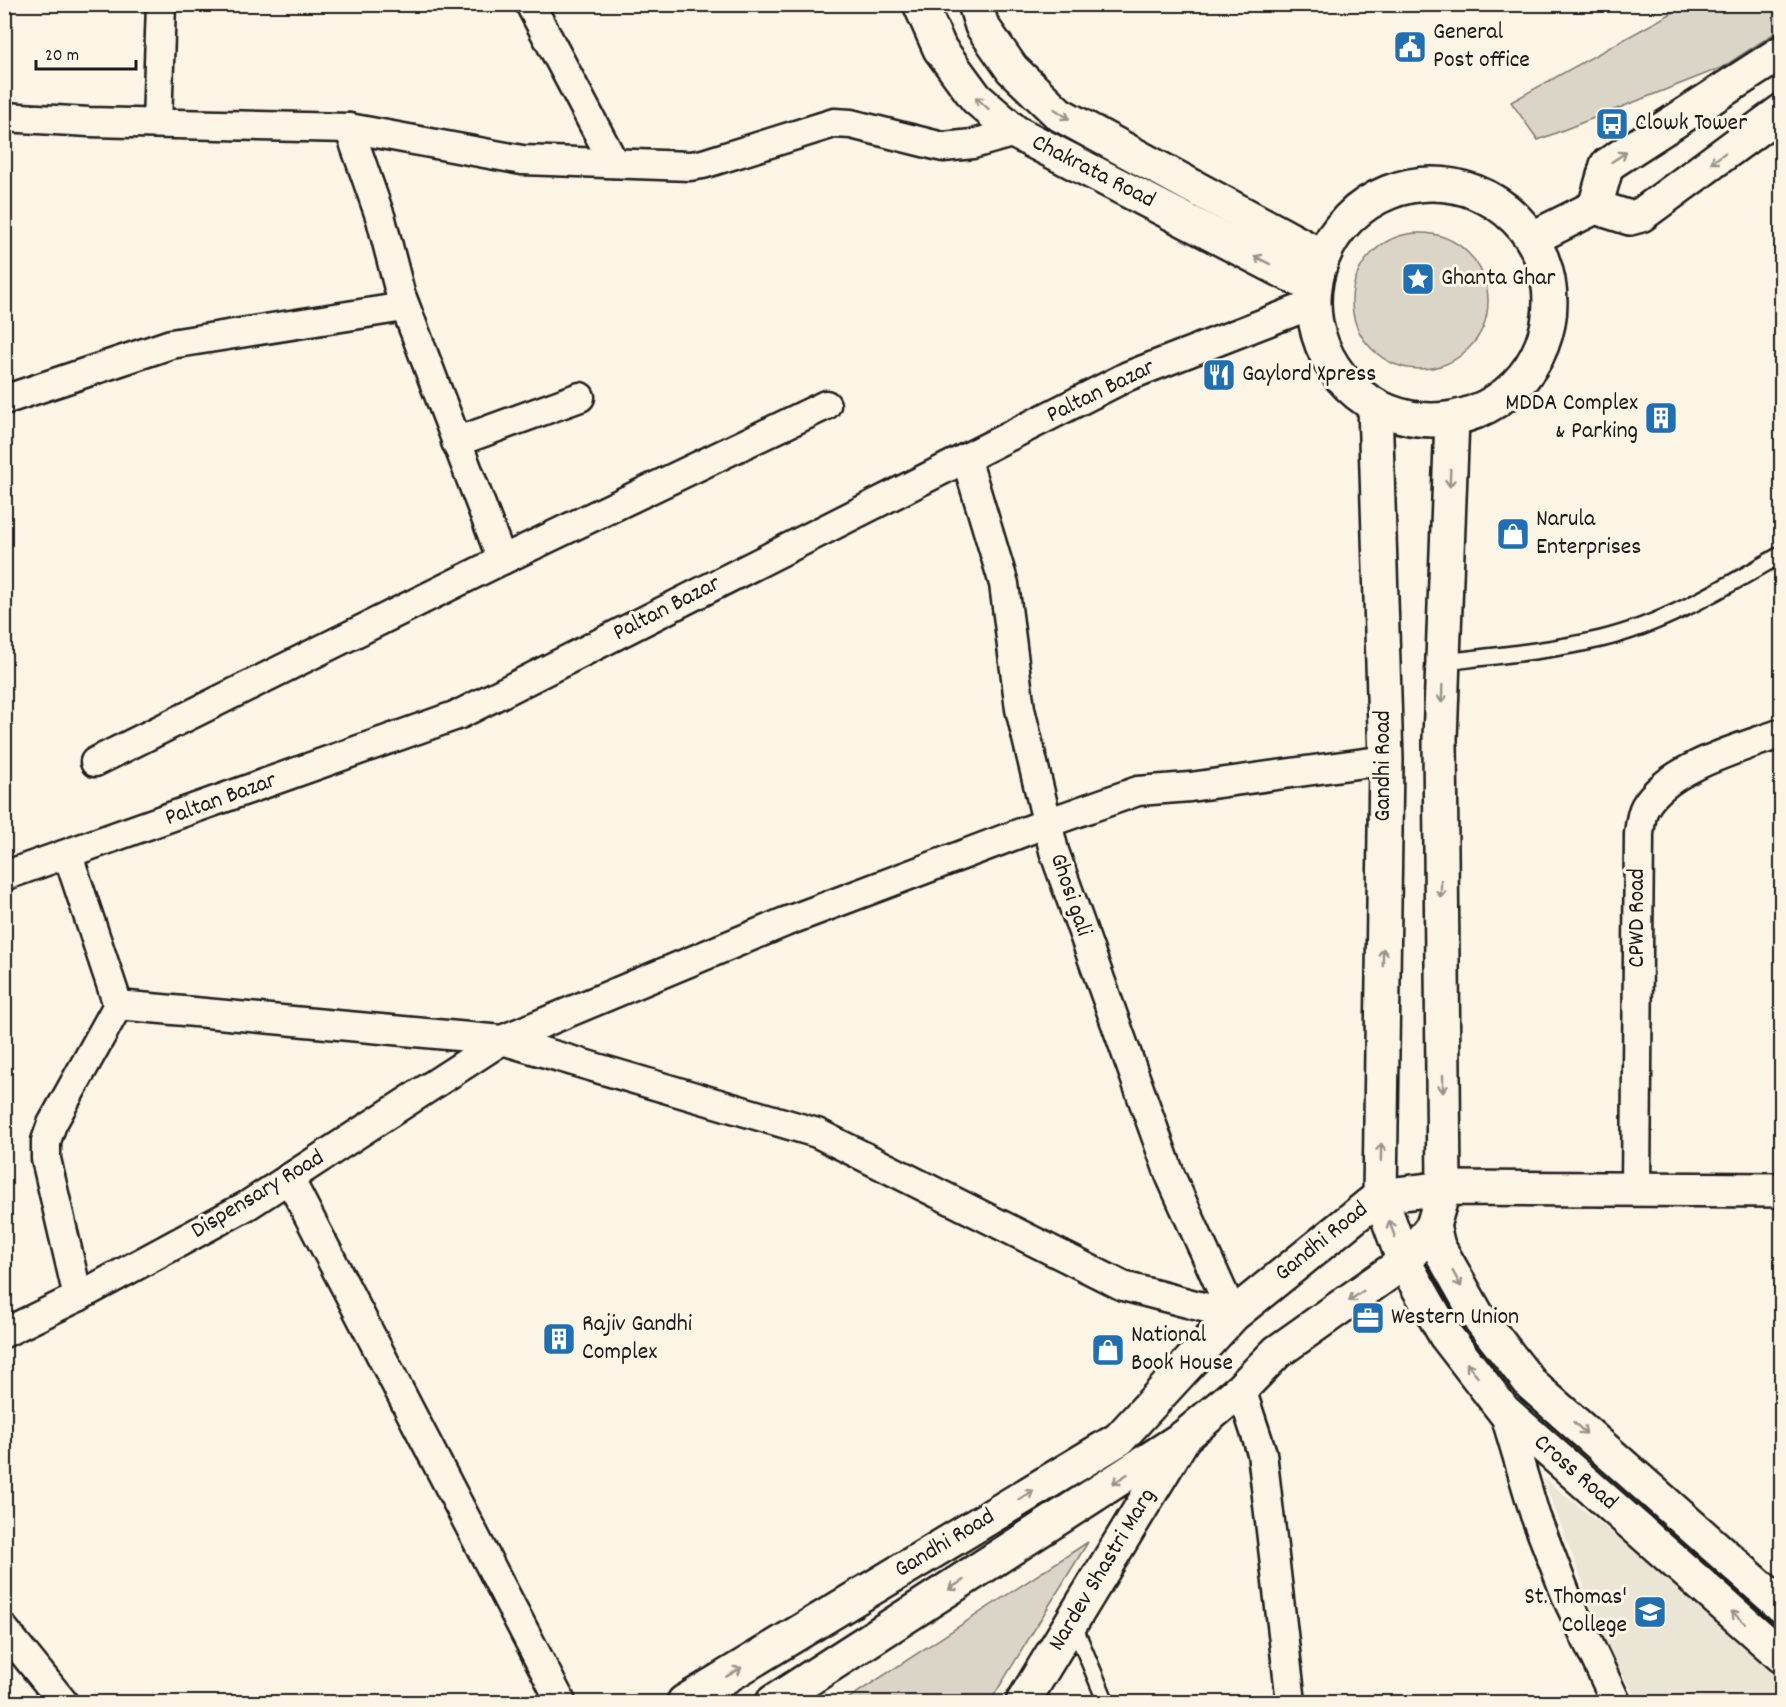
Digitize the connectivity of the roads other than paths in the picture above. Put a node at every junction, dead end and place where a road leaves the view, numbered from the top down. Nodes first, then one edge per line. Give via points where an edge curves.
1 (161, 4) edge
2 (530, 4) edge
3 (920, 4) edge
4 (975, 4) edge
5 (1782, 52) edge
6 (1782, 111) edge
7 (4, 117) edge
8 (157, 123) junction
9 (348, 128) junction
10 (1015, 132) junction
11 (614, 163) junction
12 (1595, 207) junction
13 (1533, 238) junction
14 (1316, 282) junction
15 (402, 298) junction
16 (580, 397) dead end
17 (4, 400) edge
18 (826, 405) dead end
19 (1375, 406) junction
20 (1452, 419) junction
21 (456, 442) junction
22 (966, 458) junction
23 (1782, 554) edge
24 (502, 560) junction
25 (1443, 662) junction
26 (1782, 733) edge
27 (1386, 760) junction
28 (95, 762) dead end
29 (1047, 823) junction
30 (68, 855) junction
31 (4, 876) edge
32 (118, 1005) junction
33 (502, 1041) junction
34 (290, 1178) junction
35 (1444, 1188) junction
36 (1636, 1189) junction
37 (1782, 1190) edge
38 (1380, 1196) junction
39 (1433, 1226) junction
40 (1404, 1262) junction
41 (78, 1297) junction
42 (1233, 1315) junction
43 (4, 1333) edge
44 (1241, 1389) junction
45 (1504, 1411) junction
46 (1184, 1437) junction
47 (1782, 1606) edge
48 (1072, 1621) junction
49 (4, 1629) edge
50 (1782, 1656) edge
51 (63, 1702) edge
52 (561, 1702) edge
53 (684, 1702) edge
54 (774, 1702) edge
55 (1023, 1702) edge
56 (1106, 1702) edge
57 (1291, 1702) edge
58 (1616, 1702) edge

1 - 8 street
2 - 11 street
10 -> 3 main road, Chakrata Road via 976,98 940,49
4 -> 14 main road, Chakrata Road via 982,26 1012,69 1059,114
12 -> 5 main road via 1607,165
6 -> 12 main road via 1641,215 1630,218
7 - 8 street
8 - 9 street
9 - 11 street via 522,160
9 - 15 street via 381,219
10 - 11 street via 973,144 943,147 834,123 703,164
14 -> 10 main road, Chakrata Road
12 - 13 main road
13 - 14 main road via 1508,210 1476,191 1439,183 1402,186 1368,201 1339,226
13 - 20 main road via 1548,274 1550,293 1551,313 1541,351 1520,383 1489,407
14 - 19 main road via 1317,334 1330,363 1349,387
14 - 22 street, Paltan Bazar
15 - 17 street via 403,304 398,308 171,344
15 - 21 street
16 - 21 street
18 - 24 street
19 - 20 main road via 1412,419
19 - 27 main road, Gandhi Road
20 -> 25 main road
21 - 24 street
22 - 29 street, Ghosi gali via 1004,584 1020,709
22 - 30 street, Paltan Bazar via 460,714
23 - 25 lane via 1665,617 1602,639
24 - 28 street
25 -> 35 main road via 1440,751
26 - 36 street, CPWD Road via 1690,768 1665,784 1645,807 1639,834
27 - 29 street, Dispensary Road via 1138,791
38 -> 27 main road, Gandhi Road
29 - 33 street, Dispensary Road via 785,922
29 - 42 street, Ghosi gali via 1170,1175
30 - 31 street, Paltan Bazar
30 - 32 street
32 - 33 street
32 - 41 street via 46,1141 46,1159
33 - 34 street, Dispensary Road
33 - 42 street via 817,1133 1123,1286
34 - 41 street, Dispensary Road
34 - 52 street
35 - 36 main road
35 - 38 main road
35 - 39 main road
36 - 37 main road
40 -> 38 main road, Cross Road
38 - 42 main road, Gandhi Road
39 - 40 main road, Gandhi Road
39 -> 47 main road, Cross Road via 1438,1246 1477,1315 1532,1385
40 -> 44 main road, Gandhi Road via 1277,1352
45 -> 40 main road, Cross Road via 1446,1336
41 - 43 street, Dispensary Road
53 -> 42 main road, Gandhi Road via 1119,1439
44 - 46 main road, Gandhi Road
44 - 57 street via 1262,1454
50 -> 45 main road, Cross Road
45 - 58 street via 1535,1515 1568,1600
46 - 48 main road, Nardev Shastri Marg
46 -> 54 main road, Gandhi Road
48 - 55 main road, Nardev Shastri Marg
48 - 56 lane
49 - 51 street

